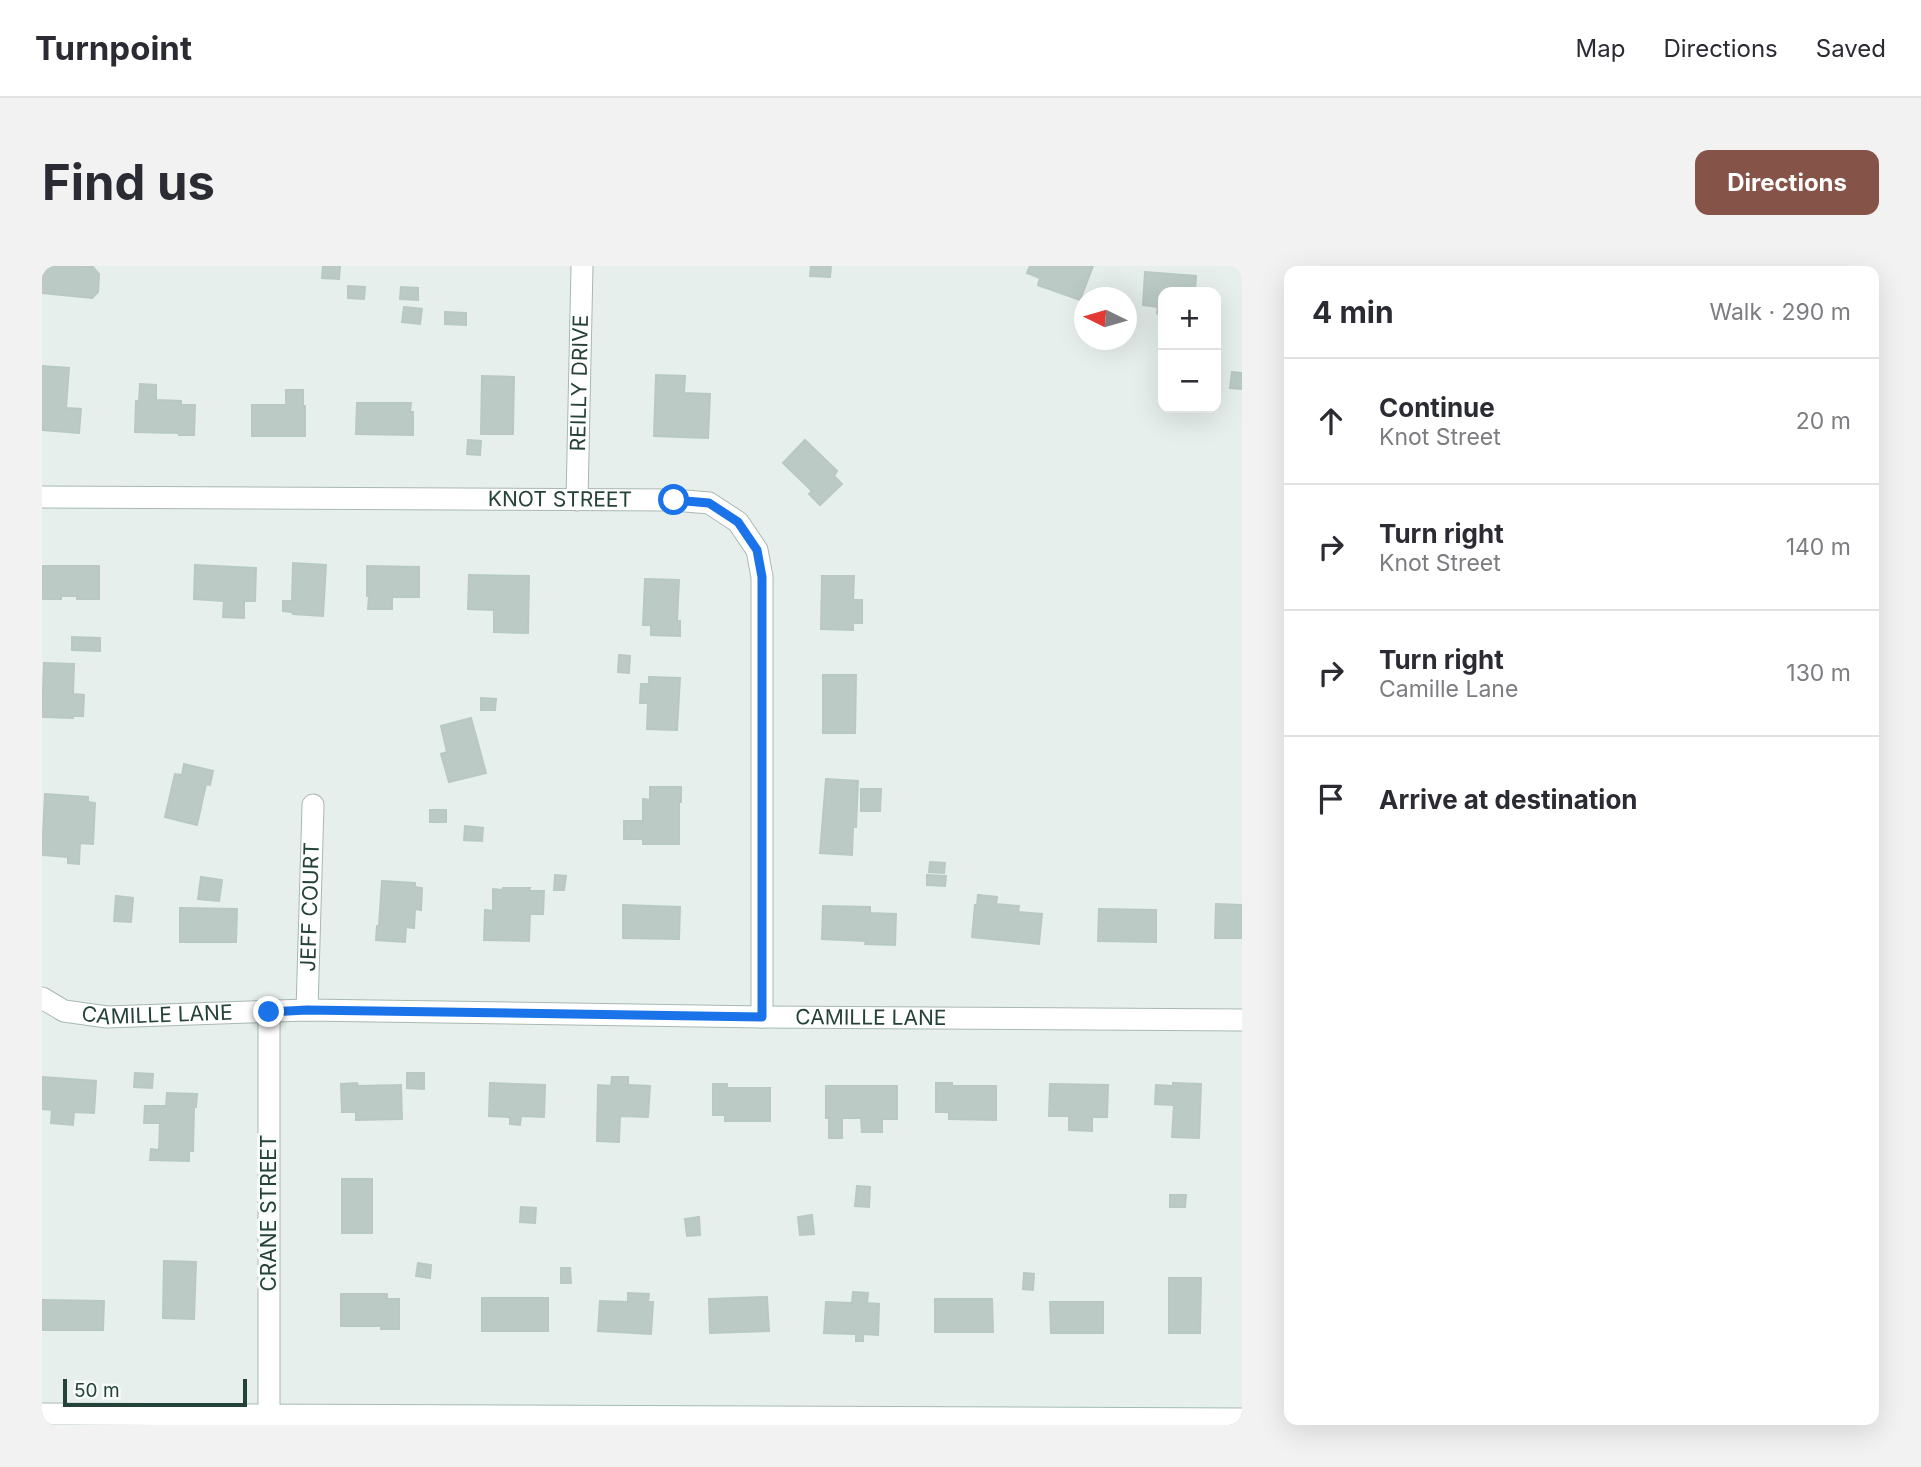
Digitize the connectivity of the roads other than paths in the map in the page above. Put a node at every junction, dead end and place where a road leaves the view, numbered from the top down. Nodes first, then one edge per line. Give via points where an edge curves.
1 (582, 266) edge
2 (42, 497) edge
3 (577, 500) junction
4 (313, 805) dead end
5 (42, 998) edge
6 (307, 1010) junction
7 (269, 1012) junction
8 (762, 1017) junction
9 (1242, 1020) edge
10 (42, 1414) edge
11 (269, 1415) junction
12 (1242, 1419) edge

1 - 3 street, REILLY DRIVE
2 - 3 street, KNOT STREET
3 - 8 street, KNOT STREET via 709,503 738,522 757,550 762,577
4 - 6 street, JEFF COURT
5 - 7 street, CAMILLE LANE via 64,1011 107,1017
6 - 7 street, CAMILLE LANE
6 - 8 street, CAMILLE LANE
7 - 11 street, CRANE STREET
8 - 9 street, CAMILLE LANE
10 - 11 street
11 - 12 street

